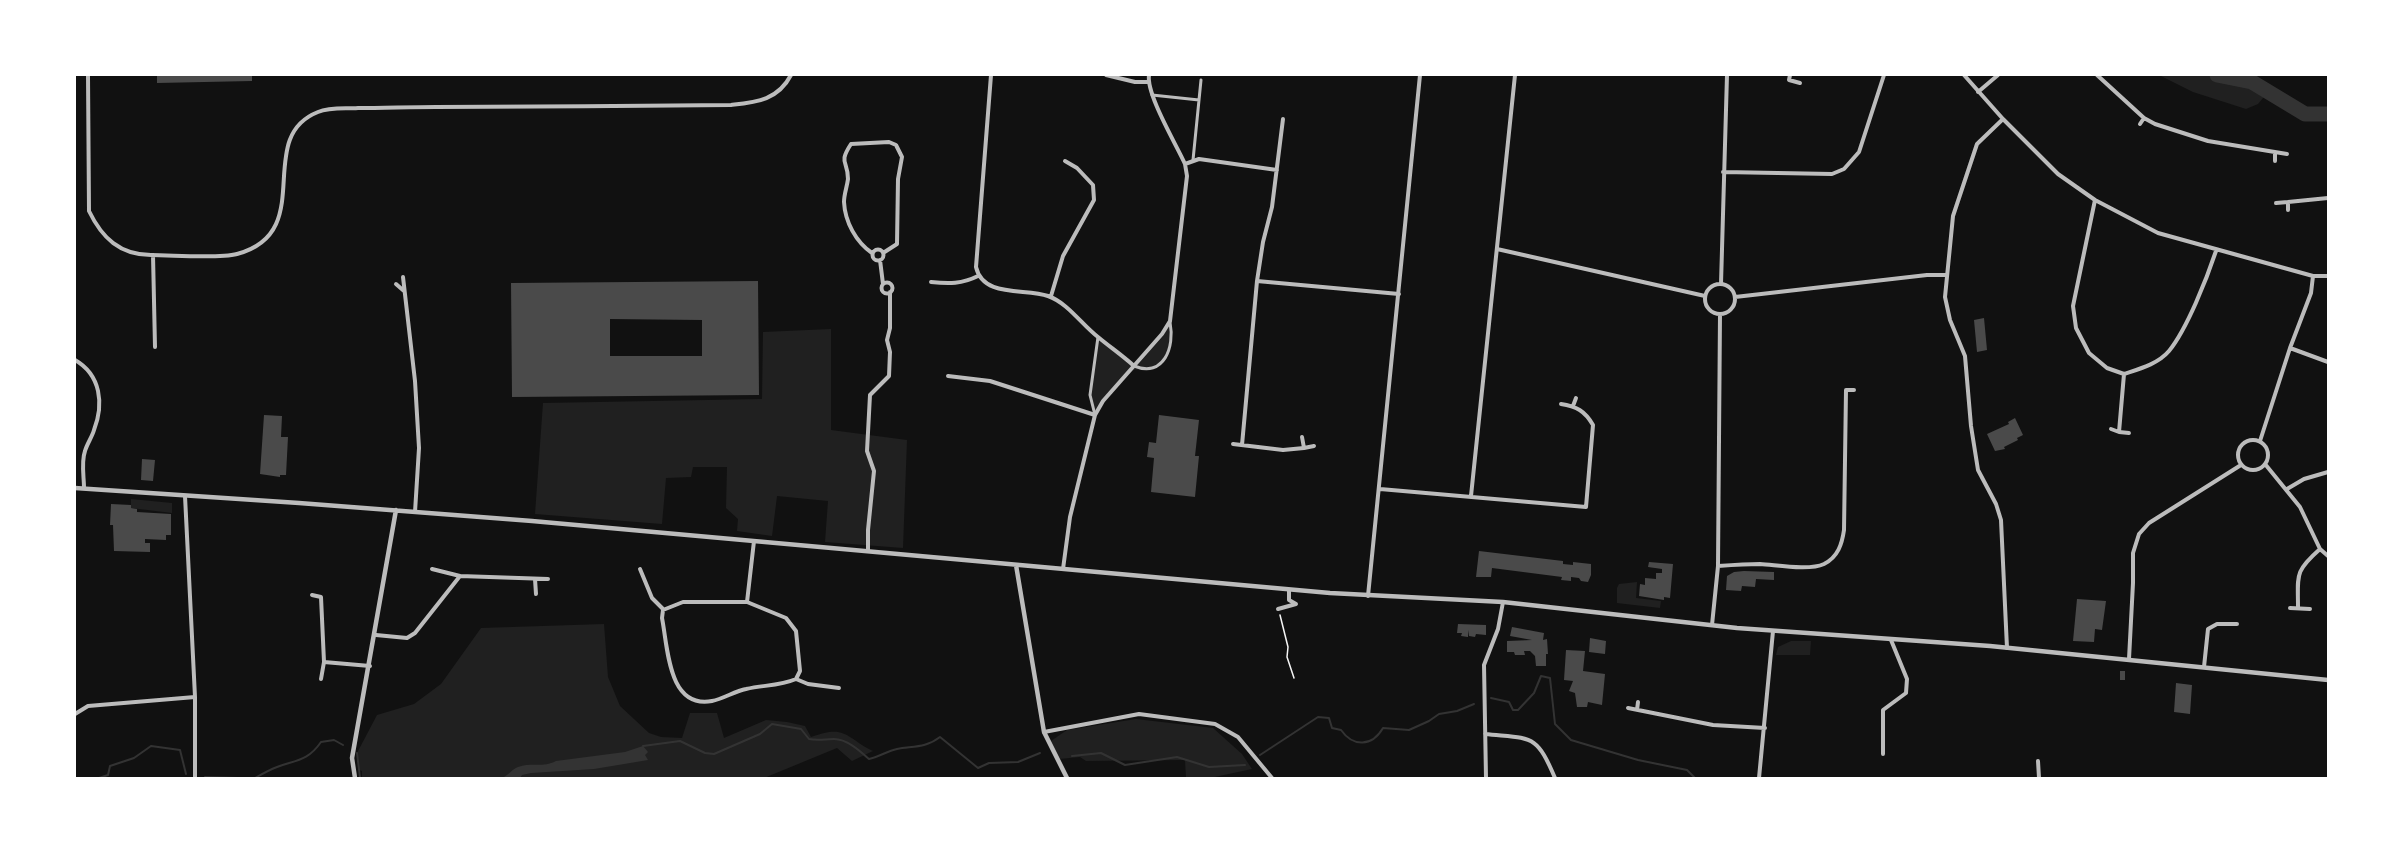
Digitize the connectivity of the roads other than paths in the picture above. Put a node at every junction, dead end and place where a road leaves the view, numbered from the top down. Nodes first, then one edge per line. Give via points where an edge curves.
1 (88, 75) edge
2 (791, 75) edge
3 (991, 75) edge
4 (1106, 75) edge
5 (1149, 75) edge
6 (1420, 75) edge
7 (1515, 75) edge
8 (1727, 75) edge
9 (1884, 75) edge
10 (1964, 75) edge
11 (1998, 75) edge
12 (2097, 75) edge
13 (1790, 78) edge
14 (1781, 79) dead end
15 (1201, 80) dead end
16 (1148, 82) junction
17 (1800, 83) dead end
18 (1978, 92) junction
19 (1152, 95) junction
20 (1199, 100) junction
21 (2144, 118) junction
22 (1283, 119) dead end
23 (2003, 120) junction
24 (2140, 124) dead end
25 (2275, 153) junction
26 (2287, 154) dead end
27 (1193, 160) junction
28 (1065, 161) dead end
29 (2275, 161) dead end
30 (1185, 164) junction
31 (1277, 170) junction
32 (1723, 172) junction
33 (2328, 198) edge
34 (2095, 200) junction
35 (2288, 202) junction
36 (2276, 203) dead end
37 (2288, 210) dead end
38 (1497, 249) junction
39 (2216, 251) junction
40 (873, 253) junction
41 (883, 253) junction
42 (153, 255) junction
43 (880, 260) junction
44 (1946, 275) junction
45 (978, 276) junction
46 (2313, 276) junction
47 (2328, 276) edge
48 (403, 277) dead end
49 (1257, 281) junction
50 (931, 282) dead end
51 (396, 284) dead end
52 (883, 284) junction
53 (1721, 284) junction
54 (404, 291) junction
55 (890, 292) junction
56 (1399, 294) junction
57 (1051, 296) junction
58 (1705, 296) junction
59 (1735, 297) junction
60 (1720, 314) junction
61 (1170, 321) junction
62 (1098, 338) junction
63 (155, 347) dead end
64 (2290, 348) junction
65 (75, 360) edge
66 (2328, 362) edge
67 (1134, 366) junction
68 (2124, 374) junction
69 (948, 376) dead end
70 (1839, 390) dead end
71 (1846, 390) junction
72 (1854, 390) dead end
73 (1576, 398) dead end
74 (1561, 404) dead end
75 (1573, 406) junction
76 (1095, 415) junction
77 (2111, 429) dead end
78 (2120, 432) junction
79 (2129, 433) dead end
80 (1302, 437) dead end
81 (2260, 441) junction
82 (1233, 444) dead end
83 (1242, 445) junction
84 (1314, 446) dead end
85 (1304, 448) junction
86 (2265, 464) junction
87 (2241, 465) junction
88 (2328, 472) edge
89 (75, 488) edge
90 (84, 488) junction
91 (1380, 489) junction
92 (2287, 489) junction
93 (185, 496) junction
94 (1471, 496) junction
95 (396, 510) junction
96 (415, 512) junction
97 (754, 541) junction
98 (2320, 549) junction
99 (868, 550) junction
100 (2328, 556) edge
101 (1016, 566) junction
102 (1718, 566) junction
103 (432, 569) dead end
104 (640, 569) dead end
105 (1062, 570) junction
106 (460, 576) junction
107 (535, 579) junction
108 (548, 579) dead end
109 (1289, 590) junction
110 (536, 594) dead end
111 (312, 595) dead end
112 (1368, 596) junction
113 (747, 602) junction
114 (1503, 602) junction
115 (2290, 608) dead end
116 (2298, 608) junction
117 (1278, 609) road end
118 (2310, 609) dead end
119 (663, 610) junction
120 (2237, 624) dead end
121 (1712, 625) junction
122 (1773, 631) junction
123 (376, 635) junction
124 (1891, 640) junction
125 (2007, 648) junction
126 (2129, 658) junction
127 (324, 662) junction
128 (370, 666) junction
129 (2204, 668) junction
130 (321, 679) dead end
131 (796, 679) junction
132 (2328, 680) edge
133 (839, 688) dead end
134 (195, 697) junction
135 (1638, 702) dead end
136 (1628, 708) dead end
137 (1637, 710) junction
138 (75, 714) edge
139 (1765, 728) junction
140 (1044, 732) junction
141 (1485, 734) junction
142 (1883, 754) dead end
143 (2038, 761) dead end
144 (195, 778) edge
145 (355, 778) edge
146 (1067, 778) edge
147 (1272, 778) edge
148 (1486, 778) edge
149 (1555, 778) edge
150 (1759, 778) edge
151 (2039, 778) edge

1 - 42 street via 89,211 97,229 122,250
2 - 42 street via 775,94 763,101 731,105 403,107 318,112 295,130 289,141 284,157 282,212 258,245 234,255
3 - 45 street
4 - 16 street
5 - 16 street
6 - 56 street
7 - 38 street
8 - 32 street
9 - 32 street via 1859,152 1844,169 1833,174
10 - 18 street
11 - 18 street
12 - 21 street
13 - 14 street
13 - 17 street
15 - 20 street
16 - 19 street
18 - 23 street
19 - 20 street
19 - 30 street
20 - 27 street
21 - 24 street
21 - 25 street via 2208,141
22 - 31 street
23 - 34 street via 2058,174
23 - 44 street via 1977,144 1953,216
25 - 26 street
25 - 29 street
27 - 30 street
27 - 31 street
28 - 57 street via 1093,185 1094,201 1063,256
30 - 61 street via 1187,176
31 - 49 street
32 - 53 street
33 - 35 street
34 - 39 street via 2158,233
34 - 68 street via 2073,306 2076,328 2089,353 2107,368
35 - 36 street
35 - 37 street
38 - 58 street
38 - 94 street
39 - 46 street
39 - 68 street via 2207,278 2168,352 2154,363
40 - 41 street via 877,249
40 - 41 street via 864,247 847,220 844,199 848,174 843,162 851,144 889,142 896,145 902,157 897,244
40 - 43 street via 874,259
41 - 43 street
42 - 63 street
43 - 52 street
44 - 59 street
44 - 125 street via 1950,320 1965,356 1978,470 2001,520
45 - 50 street via 953,284
45 - 57 street via 1004,290
46 - 47 street
46 - 64 street via 2311,293
48 - 54 street
49 - 56 street
49 - 83 street
51 - 54 street
52 - 55 street via 883,291
52 - 55 street via 892,285
53 - 58 street via 1712,286
53 - 59 street via 1732,289
54 - 96 street via 419,448
55 - 99 street via 889,376 870,395 867,451 874,471
56 - 91 street
57 - 62 street
58 - 60 street via 1708,308
59 - 60 street via 1731,309
60 - 102 street
61 - 67 street
61 - 67 street via 1172,332 1165,359 1145,371
62 - 67 street
62 - 76 street via 1090,395
64 - 66 street
64 - 81 street
65 - 90 street via 97,385 100,406 84,453
67 - 76 street
68 - 78 street
69 - 76 street via 990,381
70 - 71 street
71 - 72 street
71 - 102 street via 1844,530 1838,552 1830,561 1814,567
73 - 75 street
74 - 75 street
75 - 94 street via 1588,416 1594,430 1586,507
76 - 105 street via 1070,517
77 - 78 street
78 - 79 street
80 - 85 street
81 - 86 street via 2268,450
81 - 87 street via 2242,444 2238,455
82 - 83 street
83 - 85 street via 1282,450
84 - 85 street
86 - 87 street via 2254,470
86 - 92 street
87 - 126 street via 2149,523 2139,534 2133,553
88 - 92 street
89 - 90 street
90 - 93 street
91 - 94 street
91 - 112 street
92 - 98 street
93 - 95 street
93 - 134 street
95 - 96 street
95 - 123 street
96 - 97 street
97 - 99 street
97 - 113 street
98 - 100 street
98 - 116 street via 2298,573
99 - 101 street
101 - 105 street
101 - 140 street
102 - 121 street
103 - 106 street
104 - 119 street via 652,598
105 - 109 street
106 - 107 street
106 - 123 street via 415,633 407,638
107 - 108 street
107 - 110 street
109 - 112 street
109 - 117 street via 1289,600 1296,604
111 - 127 street via 321,597
112 - 114 street
113 - 119 street via 683,602
113 - 131 street via 786,618 796,631 800,671
114 - 121 street
114 - 141 street via 1498,629 1484,665
115 - 116 street
116 - 118 street
119 - 131 street via 676,684 683,695 697,701 712,701
120 - 129 street via 2217,624 2208,629
121 - 122 street
122 - 124 street
122 - 139 street
123 - 128 street
124 - 125 street
124 - 142 street via 1907,679 1906,693 1883,710
125 - 126 street
126 - 129 street
127 - 128 street
127 - 130 street
128 - 145 street via 352,758
129 - 132 street
131 - 133 street
134 - 138 street via 88,706
134 - 144 street
135 - 137 street
136 - 137 street
137 - 139 street via 1713,724
139 - 150 street
140 - 146 street
140 - 147 street via 1139,714 1215,724 1238,738
141 - 148 street
141 - 149 street via 1536,742
143 - 151 street

